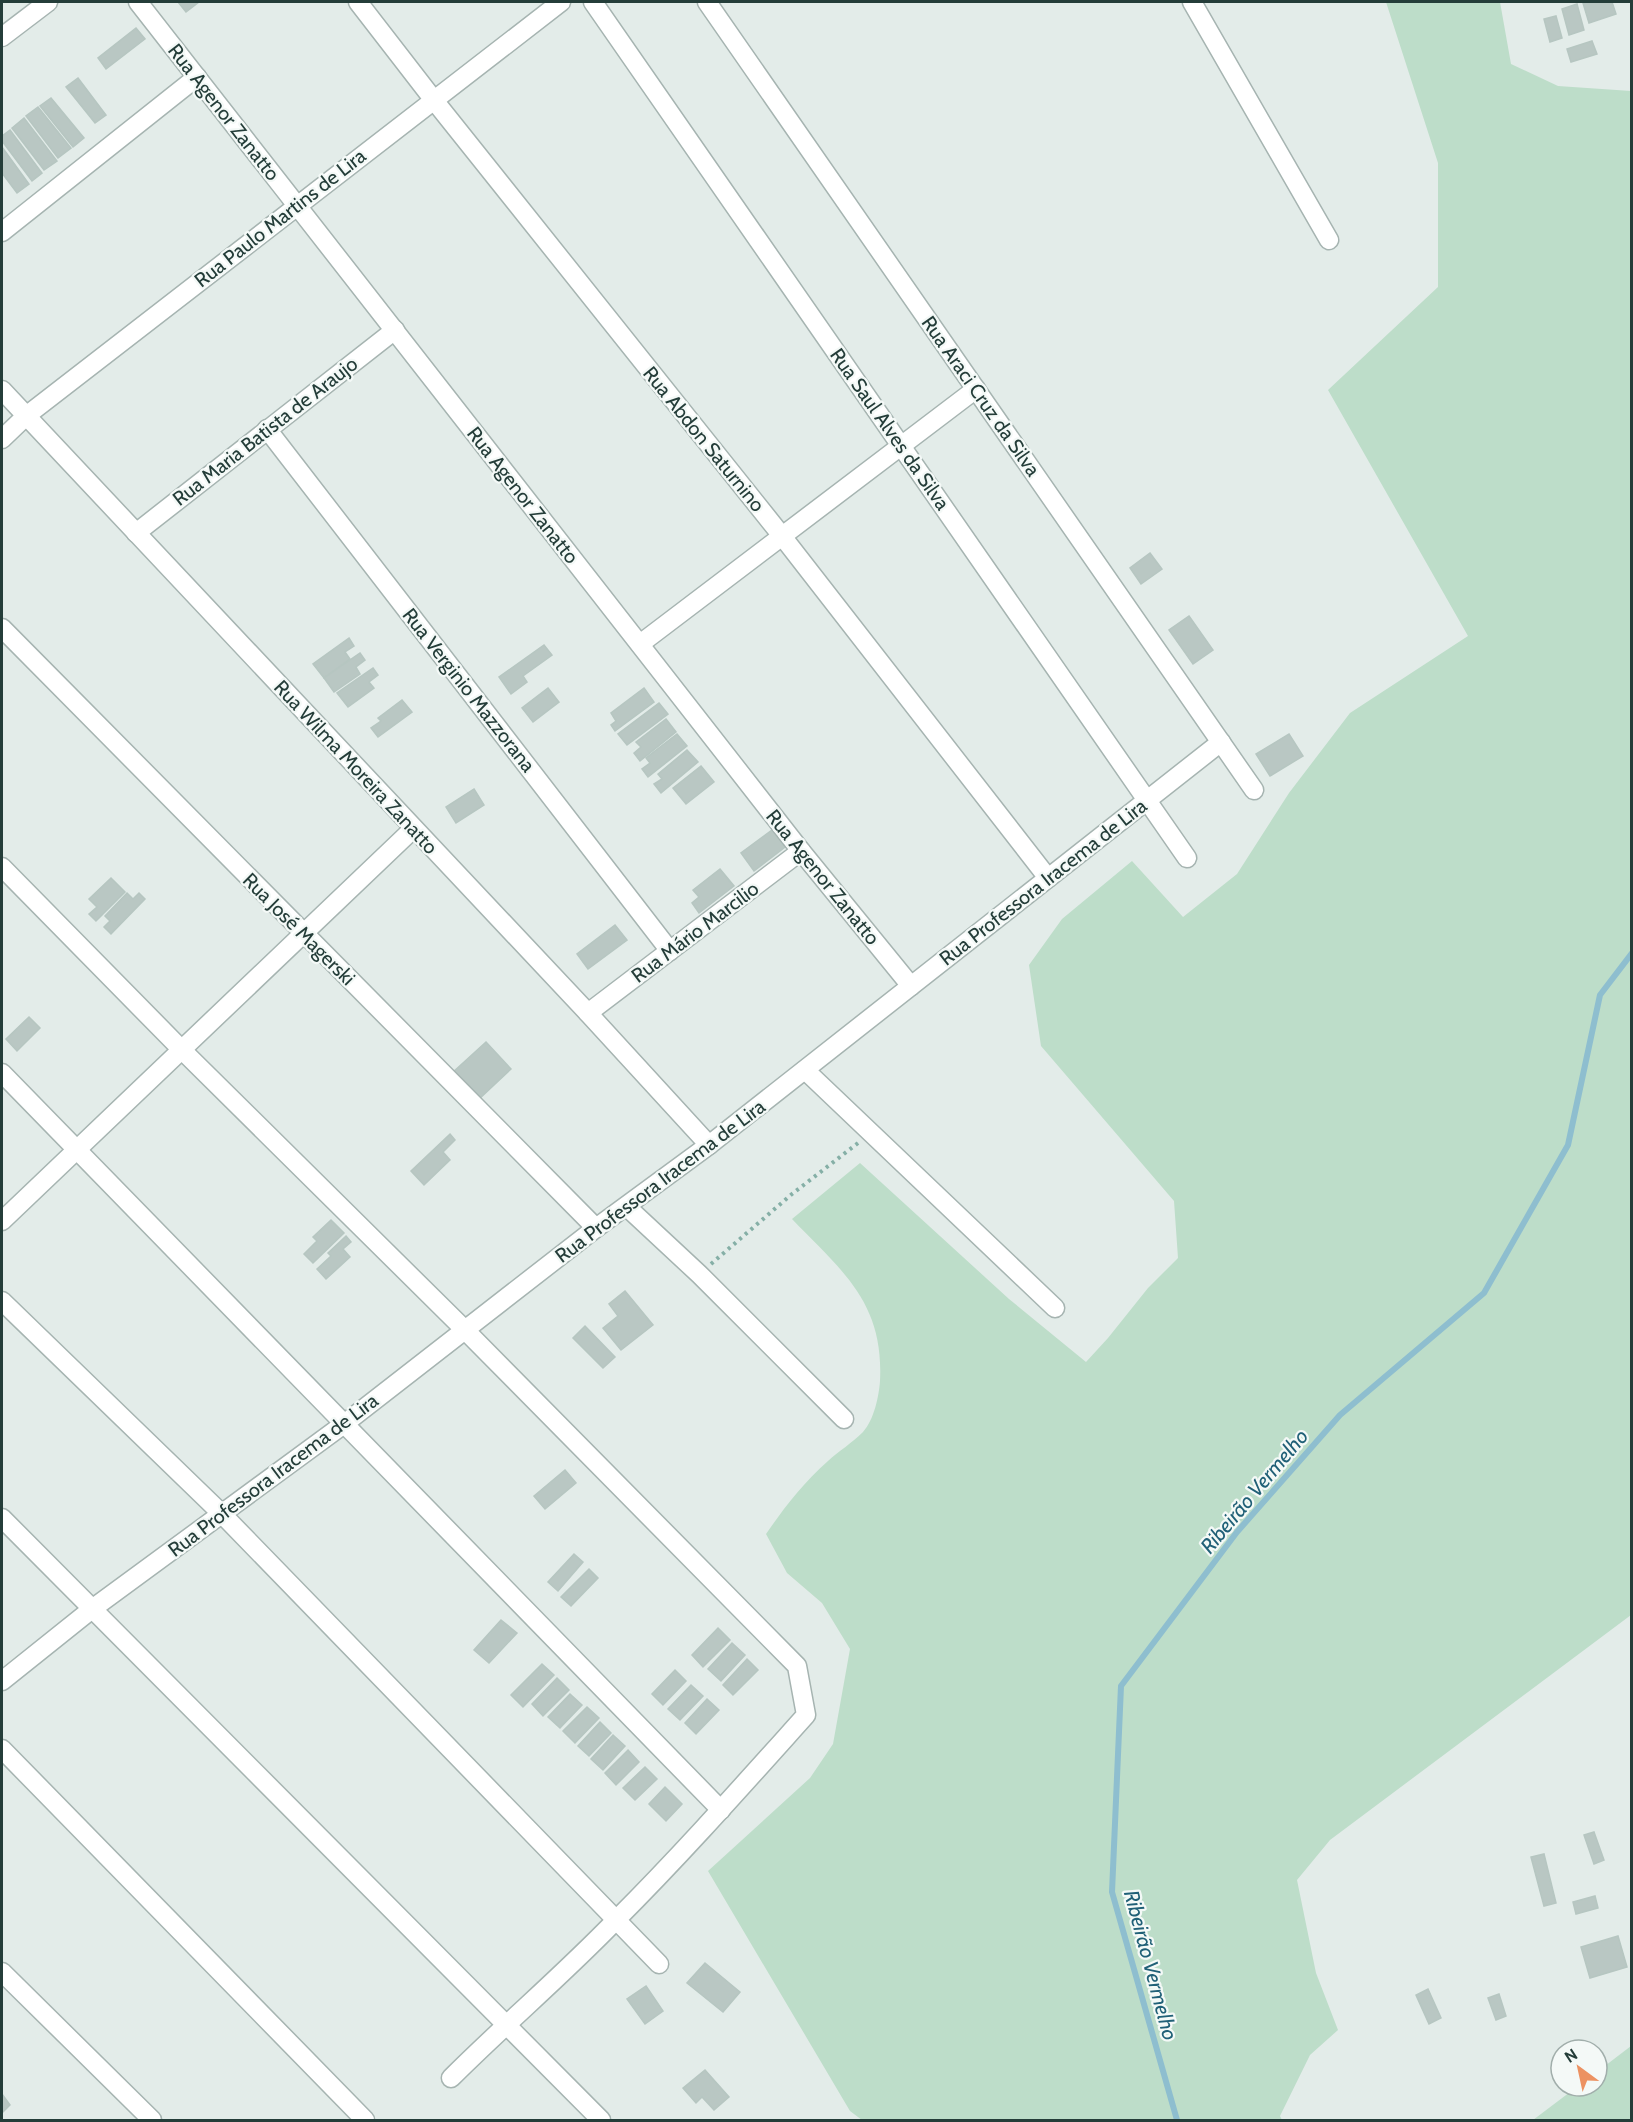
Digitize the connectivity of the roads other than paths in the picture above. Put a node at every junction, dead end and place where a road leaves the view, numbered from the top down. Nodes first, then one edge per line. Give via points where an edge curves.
1 (48, 2) edge
2 (138, 2) edge
3 (358, 2) edge
4 (561, 2) edge
5 (593, 2) edge
6 (707, 2) edge
7 (1192, 2) edge
8 (2, 37) edge
9 (197, 77) junction
10 (433, 99) junction
11 (297, 205) junction
12 (2, 232) edge
13 (1329, 240) dead end
14 (394, 330) junction
15 (976, 389) junction
16 (2, 390) edge
17 (26, 416) junction
18 (267, 429) junction
19 (2, 439) edge
20 (901, 446) junction
21 (136, 533) junction
22 (782, 536) junction
23 (2, 628) edge
24 (640, 644) junction
25 (1221, 742) junction
26 (1254, 790) dead end
27 (1147, 800) junction
28 (413, 829) junction
29 (801, 851) junction
30 (1187, 858) dead end
31 (2, 867) edge
32 (1048, 878) junction
33 (303, 933) junction
34 (670, 951) junction
35 (911, 986) junction
36 (588, 1013) junction
37 (181, 1049) junction
38 (805, 1070) junction
39 (2, 1073) edge
40 (709, 1145) junction
41 (76, 1148) junction
42 (627, 1207) junction
43 (2, 1221) edge
44 (597, 1228) junction
45 (2, 1301) edge
46 (1055, 1308) dead end
47 (465, 1330) junction
48 (844, 1419) dead end
49 (344, 1424) junction
50 (222, 1514) junction
51 (2, 1518) edge
52 (92, 1609) junction
53 (2, 1681) edge
54 (2, 1749) edge
55 (721, 1810) junction
56 (615, 1922) junction
57 (659, 1964) dead end
58 (2, 1972) edge
59 (504, 2025) junction
60 (450, 2078) dead end
61 (152, 2121) edge
62 (365, 2121) edge
63 (601, 2121) edge

1 - 8 street
2 - 9 street, Rua Agenor Zanatto
3 - 10 street, Rua Abdon Saturnino
4 - 10 street, Rua Paulo Martins de Lira
5 - 20 street, Rua Saul Alves da Silva
6 - 15 street, Rua Araci Cruz da Silva
7 - 13 street
9 - 11 street, Rua Agenor Zanatto
9 - 12 street
10 - 11 street, Rua Paulo Martins de Lira
10 - 22 street, Rua Abdon Saturnino
11 - 14 street, Rua Agenor Zanatto
11 - 17 street, Rua Paulo Martins de Lira
14 - 18 street, Rua Maria Batista de Araujo
14 - 24 street, Rua Agenor Zanatto
15 - 20 street
15 - 25 street, Rua Araci Cruz da Silva
16 - 17 street, Rua Wilma Moreira Zanatto
17 - 19 street, Rua Paulo Martins de Lira
17 - 21 street, Rua Wilma Moreira Zanatto
18 - 21 street, Rua Maria Batista de Araujo
18 - 34 street, Rua Verginio Mazzorana
20 - 22 street
20 - 27 street, Rua Saul Alves da Silva
21 - 28 street, Rua Wilma Moreira Zanatto
22 - 24 street
22 - 32 street, Rua Abdon Saturnino
23 - 33 street, Rua José Magerski
24 - 29 street, Rua Agenor Zanatto
25 - 26 street, Rua Araci Cruz da Silva
25 - 27 street, Rua Professora Iracema de Lira
27 - 30 street, Rua Saul Alves da Silva
27 - 32 street, Rua Professora Iracema de Lira
28 - 33 street
28 - 36 street, Rua Wilma Moreira Zanatto
29 - 34 street, Rua Mário Marcilio
29 - 35 street, Rua Agenor Zanatto
31 - 37 street
32 - 35 street, Rua Professora Iracema de Lira
33 - 37 street
33 - 44 street, Rua José Magerski
34 - 36 street, Rua Mário Marcilio
35 - 38 street, Rua Professora Iracema de Lira
36 - 40 street, Rua Wilma Moreira Zanatto
37 - 41 street
37 - 47 street
38 - 40 street, Rua Professora Iracema de Lira
38 - 46 street
39 - 41 street
40 - 42 street, Rua Professora Iracema de Lira
41 - 43 street
41 - 49 street
42 - 44 street, Rua Professora Iracema de Lira
42 - 48 street
44 - 47 street, Rua Professora Iracema de Lira
45 - 50 street
47 - 49 street, Rua Professora Iracema de Lira
47 - 55 street via 797,1666 806,1715
49 - 50 street, Rua Professora Iracema de Lira
49 - 55 street
50 - 52 street, Rua Professora Iracema de Lira
50 - 56 street
51 - 52 street
52 - 53 street, Rua Professora Iracema de Lira
52 - 59 street
54 - 62 street
55 - 56 street
56 - 57 street
56 - 59 street
58 - 61 street
59 - 60 street
59 - 63 street

